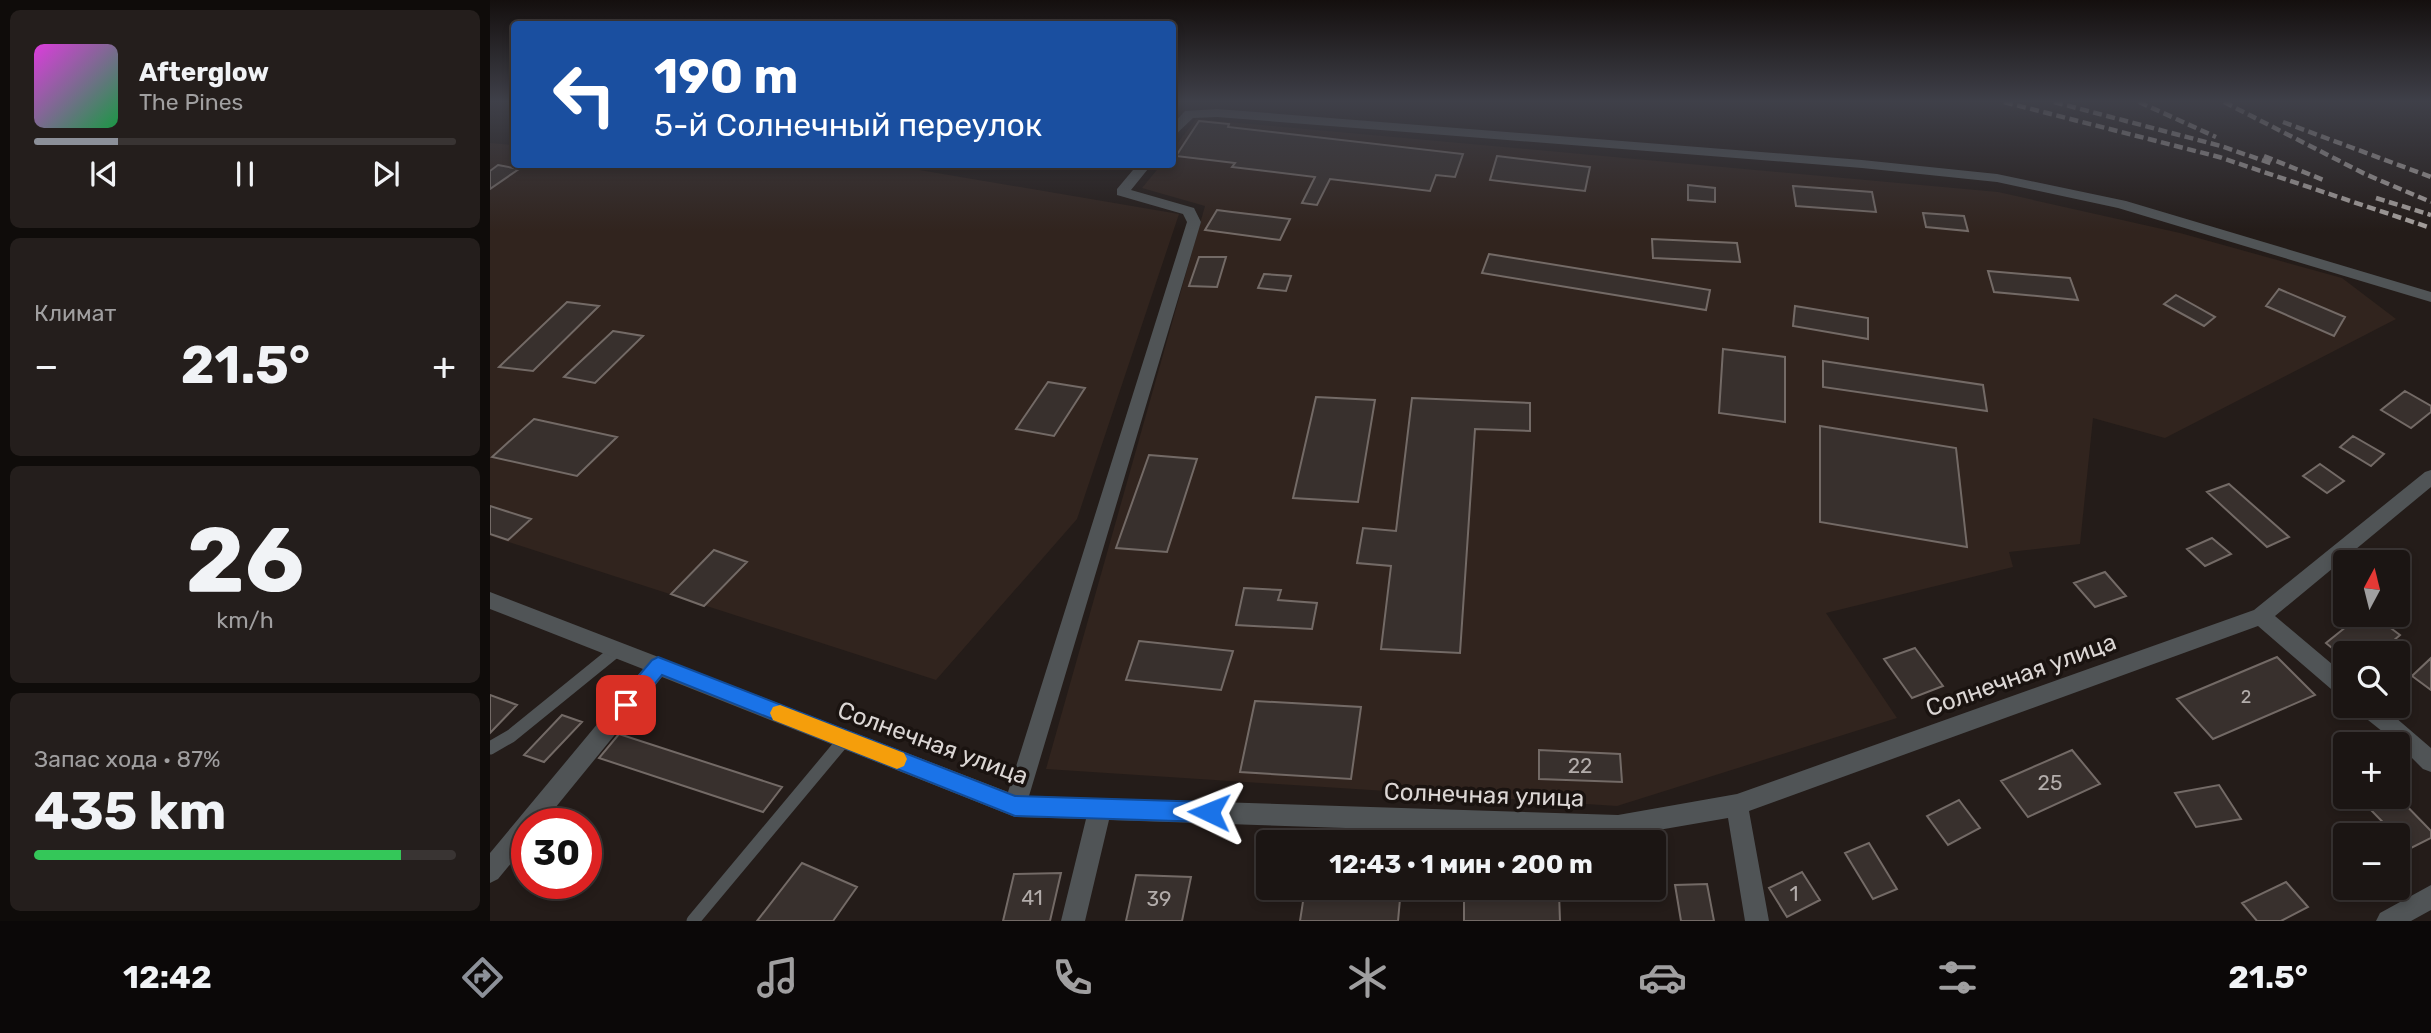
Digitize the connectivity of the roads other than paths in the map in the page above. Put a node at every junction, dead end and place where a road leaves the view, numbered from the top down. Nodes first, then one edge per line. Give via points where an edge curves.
1 (1621, 145) edge
2 (1143, 168) edge
3 (2431, 297) edge
4 (2431, 477) edge
5 (490, 600) edge
6 (2262, 616) junction
7 (617, 650) junction
8 (658, 666) junction
9 (2333, 678) edge
10 (2380, 718) edge
11 (845, 739) junction
12 (490, 748) edge
13 (2431, 762) edge
14 (1737, 805) junction
15 (1015, 806) junction
16 (541, 808) edge
17 (1100, 809) junction
18 (511, 845) edge
19 (490, 871) edge
20 (2431, 897) edge
21 (693, 921) edge
22 (1073, 921) edge
23 (1757, 921) edge
24 (2388, 921) edge

1 - 3 street via 1997,178 2121,204
2 - 15 street via 1122,192 1189,211 1194,222
4 - 6 street, Солнечная улица
5 - 7 street, Солнечная улица
6 - 9 street
6 - 14 street, Солнечная улица
7 - 8 street, Солнечная улица
7 - 12 lane
8 - 11 street, Солнечная улица
8 - 16 street
10 - 13 street
11 - 15 street, Солнечная улица
11 - 21 lane
14 - 17 street, Солнечная улица via 1618,826
14 - 23 street
15 - 17 street, Солнечная улица
17 - 22 street
18 - 19 street
20 - 24 street

